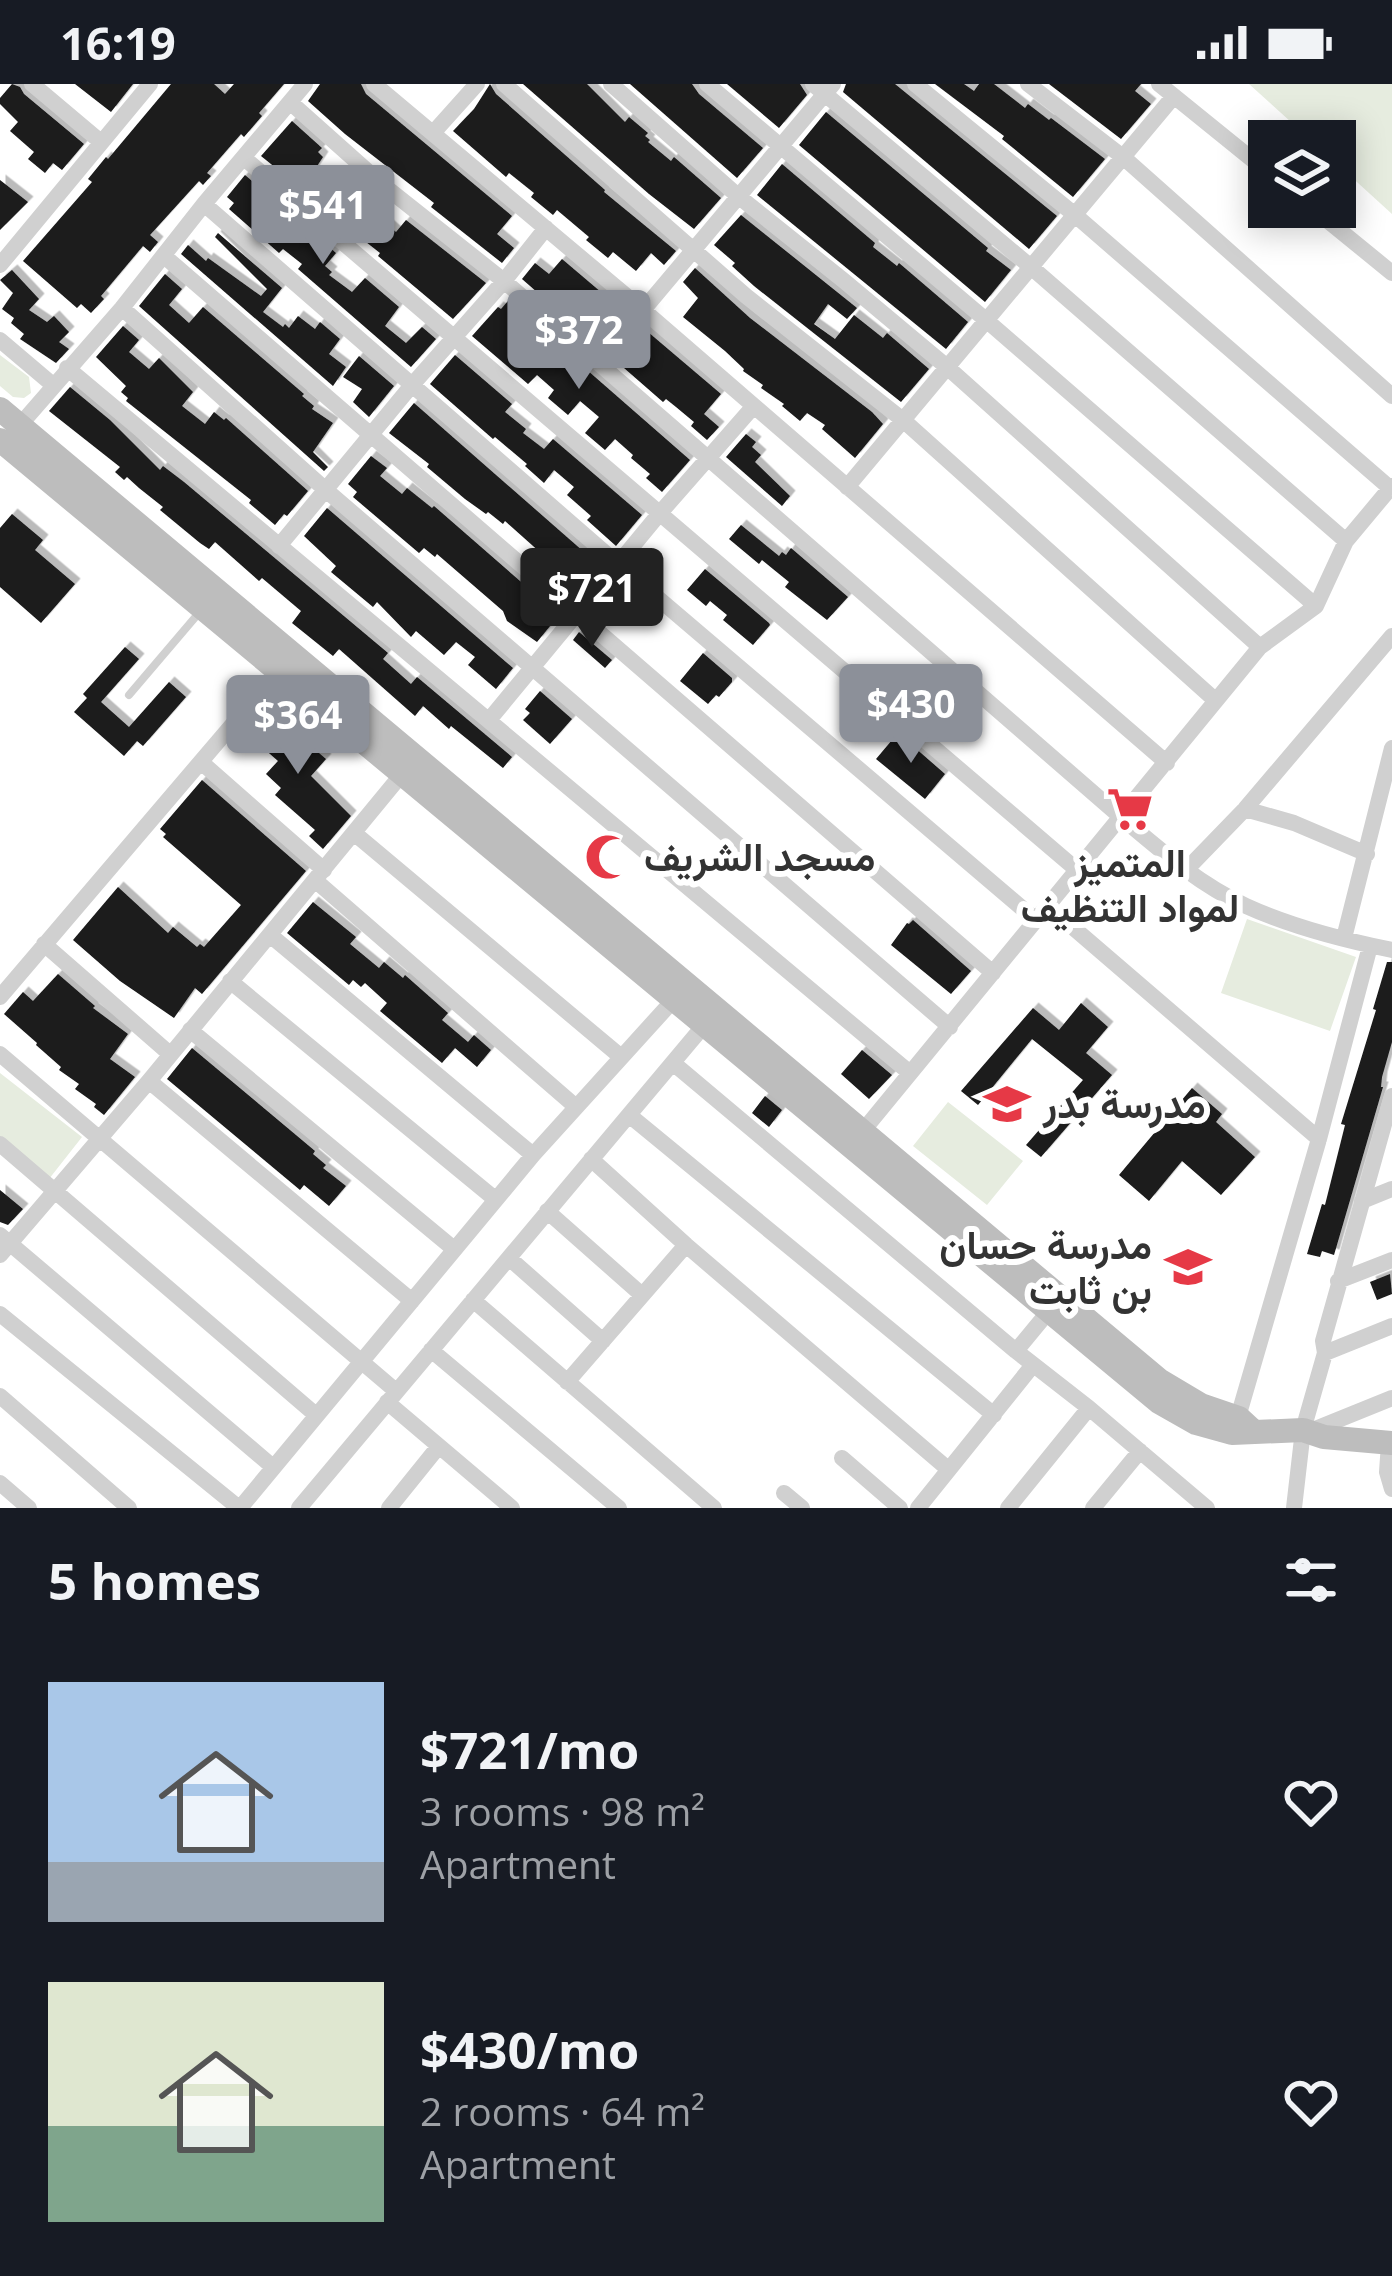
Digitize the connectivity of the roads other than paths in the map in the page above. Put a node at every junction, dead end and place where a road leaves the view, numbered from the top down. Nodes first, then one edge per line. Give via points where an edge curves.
1 (32, 84) edge
2 (150, 84) edge
3 (305, 84) edge
4 (374, 84) edge
5 (477, 84) edge
6 (504, 84) edge
7 (611, 84) edge
8 (707, 84) edge
9 (915, 84) edge
10 (1028, 84) edge
11 (1159, 84) edge
12 (823, 87) edge
13 (1174, 96) junction
14 (291, 103) junction
15 (433, 134) junction
16 (101, 142) junction
17 (781, 146) junction
18 (1248, 156) edge
19 (1124, 157) junction
20 (244, 158) junction
21 (738, 196) junction
22 (204, 204) junction
23 (1075, 215) junction
24 (546, 228) junction
25 (1337, 228) edge
26 (693, 252) junction
27 (164, 256) junction
28 (0, 265) edge
29 (1031, 267) junction
30 (1392, 273) edge
31 (504, 281) junction
32 (122, 308) junction
33 (643, 310) junction
34 (986, 320) junction
35 (454, 338) junction
36 (0, 340) edge
37 (947, 367) junction
38 (67, 368) junction
39 (53, 385) junction
40 (412, 385) junction
41 (1392, 396) edge
42 (753, 407) junction
43 (903, 420) junction
44 (6, 436) edge
45 (372, 436) junction
46 (709, 458) junction
47 (847, 487) junction
48 (1391, 487) edge
49 (327, 490) junction
50 (660, 513) junction
51 (1346, 541) junction
52 (279, 546) junction
53 (619, 565) junction
54 (1316, 606) junction
55 (203, 609) junction
56 (577, 615) junction
57 (1392, 636) edge
58 (1260, 647) junction
59 (534, 667) junction
60 (279, 670) junction
61 (129, 695) dead end
62 (1215, 700) junction
63 (489, 719) junction
64 (1392, 748) edge
65 (201, 762) junction
66 (1168, 763) junction
67 (402, 774) junction
68 (1245, 809) junction
69 (1122, 818) junction
70 (354, 833) junction
71 (1367, 854) junction
72 (1077, 870) junction
73 (1186, 870) junction
74 (320, 876) junction
75 (1042, 913) junction
76 (270, 934) junction
77 (1344, 938) junction
78 (44, 944) junction
79 (1370, 946) junction
80 (1392, 950) edge
81 (993, 973) junction
82 (230, 981) junction
83 (680, 992) junction
84 (0, 998) edge
85 (711, 1018) junction
86 (950, 1027) junction
87 (190, 1030) junction
88 (0, 1054) edge
89 (170, 1054) junction
90 (620, 1056) junction
91 (673, 1063) junction
92 (910, 1073) junction
93 (149, 1081) junction
94 (1392, 1096) edge
95 (575, 1106) junction
96 (629, 1114) junction
97 (1389, 1123) edge
98 (862, 1132) junction
99 (99, 1136) junction
100 (1318, 1139) junction
101 (0, 1144) edge
102 (532, 1155) junction
103 (591, 1159) junction
104 (55, 1190) junction
105 (1392, 1190) edge
106 (495, 1199) junction
107 (1362, 1201) junction
108 (548, 1211) junction
109 (686, 1244) junction
110 (3, 1245) edge
111 (454, 1249) junction
112 (508, 1258) junction
113 (1392, 1259) edge
114 (1338, 1281) junction
115 (642, 1295) junction
116 (473, 1300) junction
117 (412, 1301) junction
118 (1049, 1311) junction
119 (0, 1314) edge
120 (1392, 1326) edge
121 (603, 1340) junction
122 (431, 1350) junction
123 (1016, 1351) junction
124 (1324, 1353) junction
125 (361, 1360) junction
126 (1033, 1365) junction
127 (567, 1382) junction
128 (0, 1396) edge
129 (391, 1396) junction
130 (1392, 1398) edge
131 (1089, 1408) junction
132 (316, 1415) junction
133 (994, 1415) junction
134 (1241, 1427) junction
135 (1305, 1431) junction
136 (1391, 1442) edge
137 (439, 1446) junction
138 (1140, 1451) junction
139 (842, 1458) dead end
140 (273, 1468) junction
141 (948, 1469) junction
142 (0, 1484) edge
143 (1392, 1489) edge
144 (494, 1493) junction
145 (784, 1493) dead end
146 (1187, 1502) edge
147 (29, 1508) edge
148 (129, 1508) edge
149 (239, 1508) edge
150 (299, 1508) edge
151 (388, 1508) edge
152 (482, 1508) edge
153 (512, 1508) edge
154 (619, 1508) edge
155 (713, 1508) edge
156 (802, 1508) edge
157 (900, 1508) edge
158 (918, 1508) edge
159 (1008, 1508) edge
160 (1093, 1508) edge
161 (1207, 1508) edge
162 (1294, 1508) edge

1 - 16 street
2 - 16 street
3 - 14 street
4 - 15 street
5 - 15 street
6 - 26 street
7 - 21 street
8 - 17 street
9 - 23 street
10 - 19 street
11 - 13 street
12 - 17 street
12 - 29 street
13 - 18 street
13 - 19 street
14 - 20 street
14 - 31 street
15 - 24 street
16 - 28 street
17 - 21 street
17 - 34 street
19 - 23 street
19 - 41 street
20 - 22 street
20 - 35 street
21 - 26 street
21 - 37 street
22 - 27 street
22 - 40 street
23 - 29 street
23 - 48 street
24 - 31 street
24 - 33 street
25 - 30 street
26 - 33 street
26 - 43 street
27 - 32 street
27 - 45 street
29 - 34 street
29 - 51 street
31 - 35 street
31 - 46 street
32 - 38 street
32 - 49 street
33 - 42 street
34 - 37 street
34 - 54 street
35 - 40 street
35 - 50 street
36 - 39 street
37 - 43 street
37 - 58 street
38 - 39 street
38 - 52 street
39 - 44 street
40 - 45 street
40 - 53 street
42 - 46 street
42 - 47 street
43 - 47 street
43 - 62 street
44 - 55 street
44 - 83 street
45 - 49 street
45 - 56 street
46 - 50 street
46 - 69 street
47 - 66 street
48 - 51 street
49 - 52 street
49 - 59 street
50 - 53 street
50 - 72 street
51 - 54 street
52 - 63 street
53 - 56 street
53 - 75 street
54 - 58 street
55 - 60 street
55 - 61 lane
56 - 59 street
56 - 81 street
57 - 68 street
58 - 62 street
59 - 63 street
59 - 86 street
60 - 65 street
60 - 67 street
62 - 66 street
63 - 92 street
64 - 71 street
65 - 74 street
65 - 78 street
66 - 69 street
67 - 70 street
67 - 83 street
68 - 71 street
68 - 73 street
69 - 72 street
69 - 73 street
70 - 74 street
70 - 90 street
71 - 77 street
72 - 75 street
73 - 77 street via 1244,905
74 - 76 street
74 - 95 street
75 - 81 street
75 - 100 street
76 - 82 street
76 - 102 street
77 - 79 street
78 - 84 street
78 - 89 street
79 - 80 street
79 - 100 street
81 - 86 street
82 - 87 street
82 - 106 street
83 - 85 street
83 - 90 street
85 - 91 street
85 - 98 street
85 - 118 street
86 - 92 street
87 - 89 street
87 - 111 street
88 - 99 street
89 - 93 street
90 - 95 street
91 - 96 street
91 - 123 street
92 - 98 street
93 - 99 street
93 - 117 street
94 - 97 street
95 - 102 street
96 - 103 street
96 - 133 street
97 - 107 street
98 - 134 street via 1159,1380
99 - 104 street
99 - 125 street
100 - 134 street
101 - 104 street
102 - 106 street
103 - 108 street
103 - 109 street
104 - 110 street
104 - 132 street
105 - 107 street
106 - 111 street
107 - 114 street
108 - 112 street
108 - 115 street
109 - 115 street
109 - 141 street
110 - 140 street
111 - 117 street
112 - 116 street
112 - 121 street
113 - 114 street
114 - 124 street
115 - 121 street
116 - 122 street
116 - 127 street
117 - 125 street
118 - 123 street
118 - 134 street via 1160,1402 1196,1423
119 - 149 street
120 - 124 street
121 - 127 street
122 - 129 street
122 - 154 street
123 - 126 street
124 - 135 street
125 - 129 street
125 - 132 street
126 - 131 street
126 - 133 street
127 - 155 street
128 - 148 street
129 - 137 street
129 - 150 street
130 - 135 street
131 - 138 street
131 - 159 street
132 - 140 street
133 - 141 street
134 - 135 street
135 - 136 street
135 - 162 street
136 - 143 street
137 - 144 street
137 - 151 street
138 - 146 street
138 - 160 street
139 - 157 street
140 - 149 street
141 - 158 street
142 - 147 street
144 - 152 street
144 - 153 street
145 - 156 street
146 - 161 street

